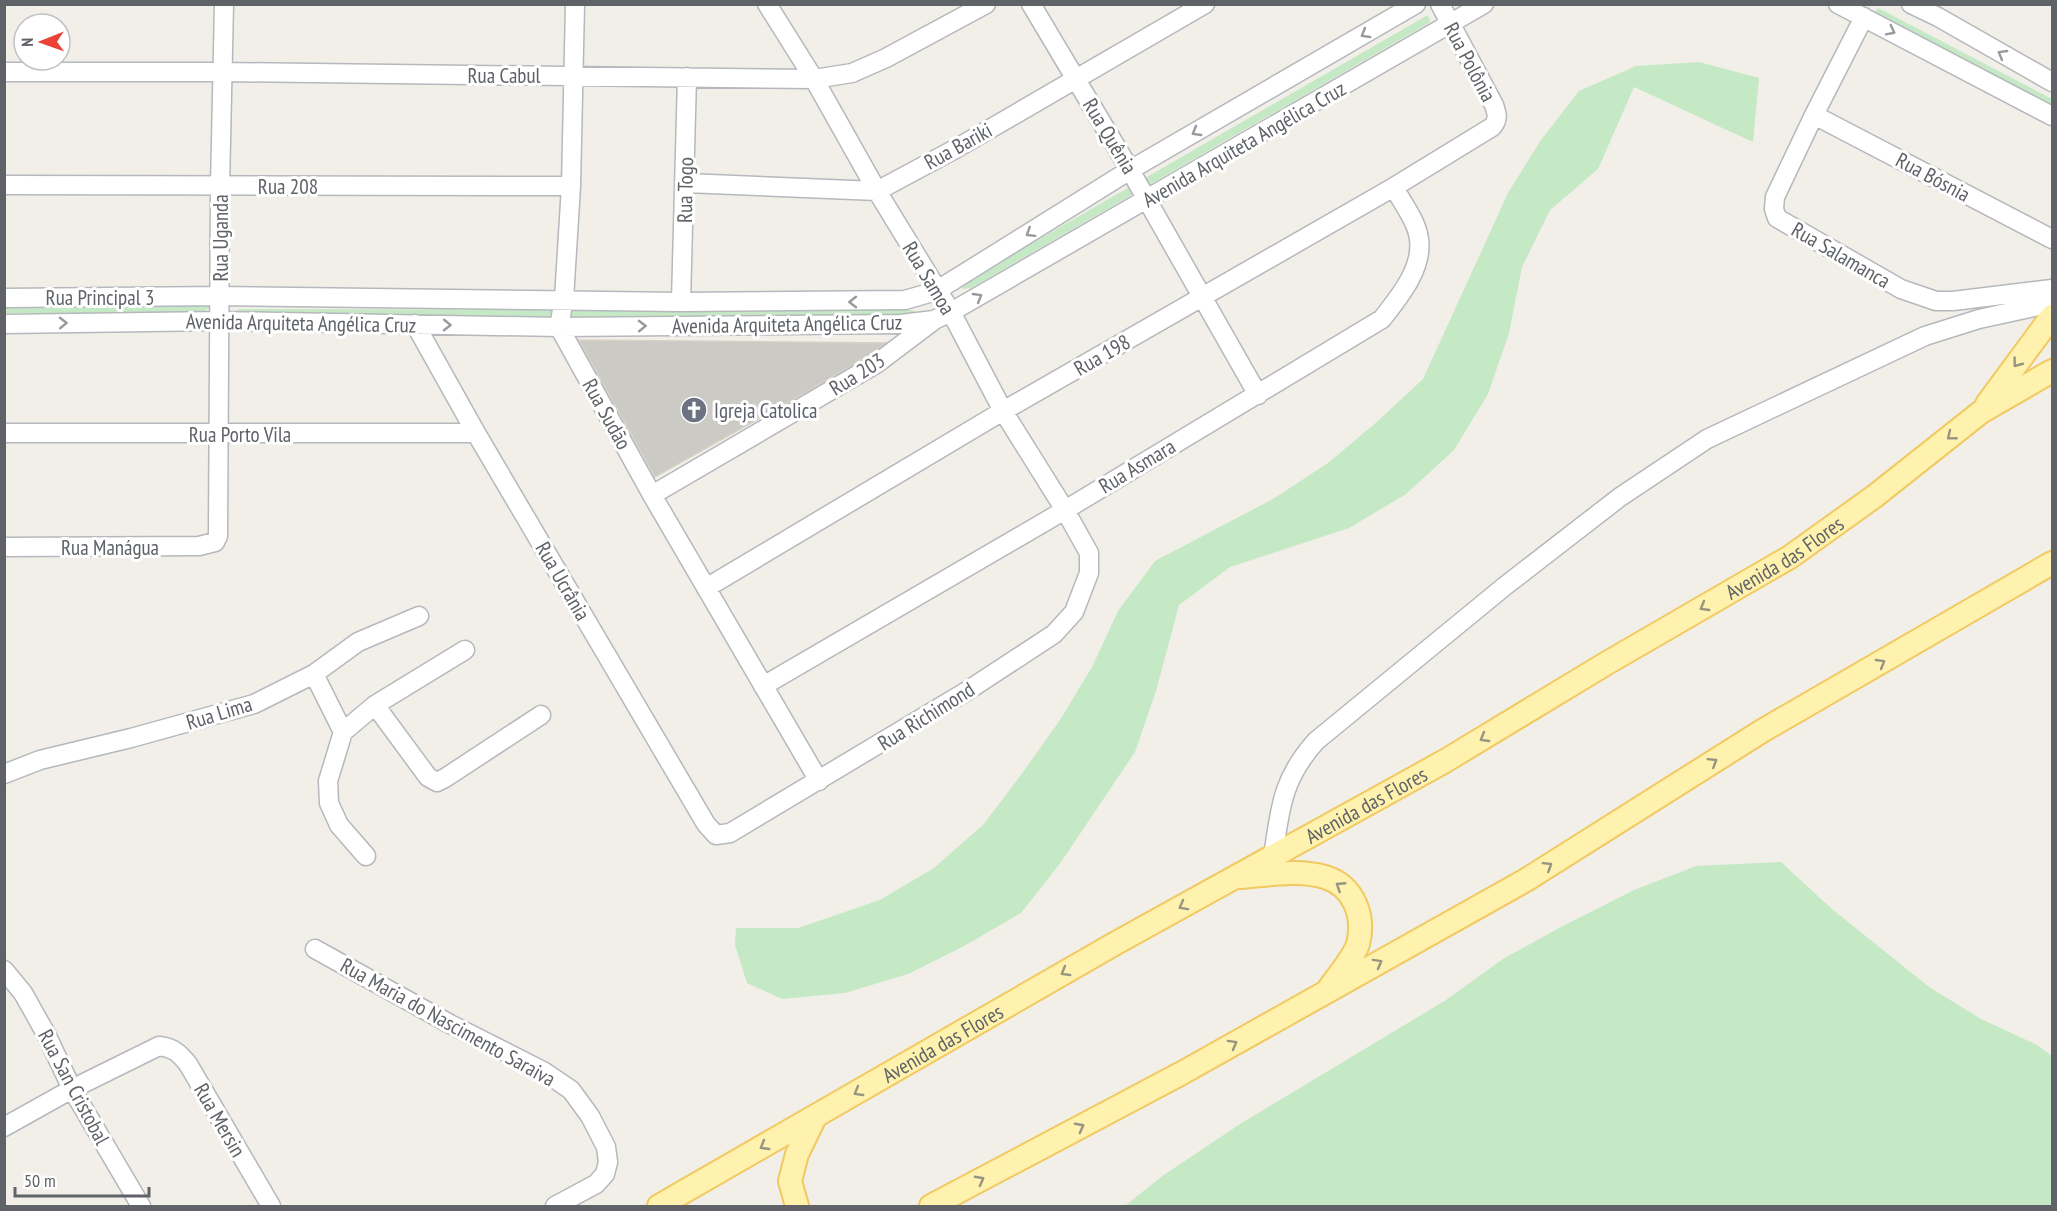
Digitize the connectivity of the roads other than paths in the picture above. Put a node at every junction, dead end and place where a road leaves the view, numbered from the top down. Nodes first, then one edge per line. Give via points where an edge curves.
1 (224, 4) edge
2 (575, 4) edge
3 (767, 4) edge
4 (986, 4) edge
5 (1031, 4) edge
6 (1204, 4) edge
7 (1416, 4) edge
8 (1440, 4) edge
9 (1484, 4) edge
10 (1838, 4) edge
11 (1911, 4) edge
12 (1941, 11) edge
13 (1864, 17) junction
14 (1450, 24) junction
15 (4, 72) edge
16 (224, 72) junction
17 (573, 75) junction
18 (687, 77) junction
19 (814, 79) junction
20 (1076, 79) junction
21 (2052, 82) edge
22 (1814, 115) junction
23 (2052, 116) edge
24 (1497, 121) joint
25 (1130, 170) junction
26 (686, 183) junction
27 (4, 185) edge
28 (220, 186) junction
29 (571, 186) junction
30 (1394, 187) junction
31 (877, 191) junction
32 (1146, 200) junction
33 (2052, 239) edge
34 (2052, 289) edge
35 (936, 291) junction
36 (220, 296) junction
37 (1203, 296) junction
38 (196, 297) joint
39 (4, 298) edge
40 (564, 300) junction
41 (681, 303) junction
42 (2052, 303) edge
43 (951, 312) junction
44 (2052, 316) edge
45 (934, 320) junction
46 (220, 321) junction
47 (4, 324) edge
48 (415, 324) junction
49 (559, 327) junction
50 (2052, 371) edge
51 (1258, 395) junction
52 (1003, 411) junction
53 (1981, 412) junction
54 (4, 433) edge
55 (476, 434) junction
56 (219, 435) junction
57 (652, 495) junction
58 (1065, 510) junction
59 (214, 542) joint
60 (4, 547) edge
61 (1089, 553) joint
62 (2052, 563) edge
63 (706, 588) junction
64 (419, 616) dead end
65 (465, 650) dead end
66 (314, 674) junction
67 (763, 686) junction
68 (375, 705) junction
69 (541, 715) dead end
70 (343, 732) junction
71 (4, 774) edge
72 (819, 781) junction
73 (716, 835) joint
74 (366, 856) dead end
75 (1273, 857) junction
76 (1234, 877) junction
77 (315, 949) dead end
78 (4, 970) edge
79 (1327, 991) junction
80 (72, 1089) junction
81 (815, 1117) junction
82 (4, 1127) edge
83 (141, 1206) edge
84 (271, 1206) edge
85 (555, 1206) edge
86 (659, 1206) edge
87 (797, 1206) edge
88 (931, 1206) edge

1 - 16 street, Rua Uganda
2 - 17 street
3 - 19 street, Rua Samoa
4 - 19 street, Rua Cabul via 852,73
5 - 20 street, Rua Quênia
6 - 20 street, Rua Bariki
7 -> 25 street, Avenida Arquiteta Angélica Cruz
8 - 14 street, Rua Polônia
9 - 14 street, Avenida Arquiteta Angélica Cruz
10 - 13 street
11 - 12 street
21 -> 12 street
13 - 22 street, Rua Salamanca
13 -> 23 street
14 - 24 street, Rua Polônia via 1494,105
14 - 32 street, Avenida Arquiteta Angélica Cruz
15 - 16 street, Rua Cabul
16 - 17 street, Rua Cabul
16 - 28 street, Rua Uganda
17 - 18 street, Rua Cabul
17 - 29 street
18 - 19 street, Rua Cabul
18 - 26 street, Rua Togo
19 - 31 street, Rua Samoa
20 - 25 street, Rua Quênia
20 - 31 street, Rua Bariki
22 - 33 street, Rua Bósnia
22 - 34 street, Rua Salamanca via 1775,197 1777,218 1900,289 1936,301
24 - 30 street, Rua 198
25 - 32 street, Rua Quênia
25 -> 35 street, Avenida Arquiteta Angélica Cruz
26 - 31 street
26 - 41 street, Rua Togo
27 - 28 street, Rua 208
28 - 29 street, Rua 208
28 - 36 street, Rua Uganda
29 - 40 street
30 - 37 street, Rua 198
30 - 51 street, Rua Asmara via 1419,239 1417,264 1403,292 1382,319
31 - 35 street, Rua Samoa
32 - 37 street, Rua Quênia
43 -> 32 street, Avenida Arquiteta Angélica Cruz
35 -> 41 street, Avenida Arquiteta Angélica Cruz via 886,302
35 - 43 street, Rua Samoa
36 - 38 street, Avenida Arquiteta Angélica Cruz
36 - 40 street, Avenida Arquiteta Angélica Cruz
36 - 46 street, Rua Uganda
37 - 51 street, Rua Quênia
37 - 52 street, Rua 198
38 - 39 street, Rua Principal 3
40 - 41 street, Avenida Arquiteta Angélica Cruz
40 - 49 street
42 - 75 street via 1925,336 1707,439 1620,497 1316,741 1300,759 1283,794
43 - 45 street, Avenida Arquiteta Angélica Cruz
43 - 52 street, Rua Samoa
44 -> 53 main road
49 -> 45 street, Avenida Arquiteta Angélica Cruz via 901,324
45 - 57 street, Rua 203 via 876,364
47 -> 46 street, Avenida Arquiteta Angélica Cruz
46 - 48 street, Avenida Arquiteta Angélica Cruz
46 - 56 street, Rua Uganda
48 -> 49 street, Avenida Arquiteta Angélica Cruz
48 - 55 street, Rua Ucrânia
49 - 57 street, Rua Sudão
50 - 53 main road, Avenida das Flores
51 - 58 street, Rua Asmara
52 - 58 street, Rua Samoa
52 - 63 street, Rua 198
53 -> 75 main road, Avenida das Flores via 1790,557 1455,755
54 - 56 street, Rua Porto Vila
55 - 56 street, Rua Porto Vila
55 - 73 street, Rua Ucrânia
56 - 59 street, Rua Uganda via 219,528
57 - 63 street, Rua Sudão
58 - 61 street, Rua Samoa
58 - 67 street, Rua Asmara
59 - 60 street, Rua Manágua via 199,546
61 - 72 street, Rua Richimond via 1089,573 1074,612 1054,634
79 -> 62 main road via 1526,880 1762,731
63 - 67 street, Rua Sudão
64 - 66 street, Rua Lima via 358,642
65 - 68 street
66 - 70 street
66 - 71 street, Rua Lima via 254,704 40,760
67 - 72 street, Rua Sudão
68 - 69 street via 428,777 437,782
68 - 70 street
70 - 74 street via 328,781 329,803 339,825
72 - 73 street, Rua Richimond via 730,833
75 - 76 main road, Avenida das Flores
79 -> 76 main road via 1357,946 1360,928 1356,903 1347,888 1325,877 1295,873
76 -> 81 main road, Avenida das Flores
77 - 85 street, Rua Maria do Nascimento Saraiva via 572,1089 596,1126 608,1162 596,1184
78 - 80 street, Rua San Cristobal via 23,993
88 -> 79 main road
80 - 82 street
80 - 83 street, Rua San Cristobal
80 - 84 street, Rua Mersin via 159,1046 178,1052
81 -> 86 main road, Avenida das Flores
81 - 87 main road via 797,1154 790,1181

